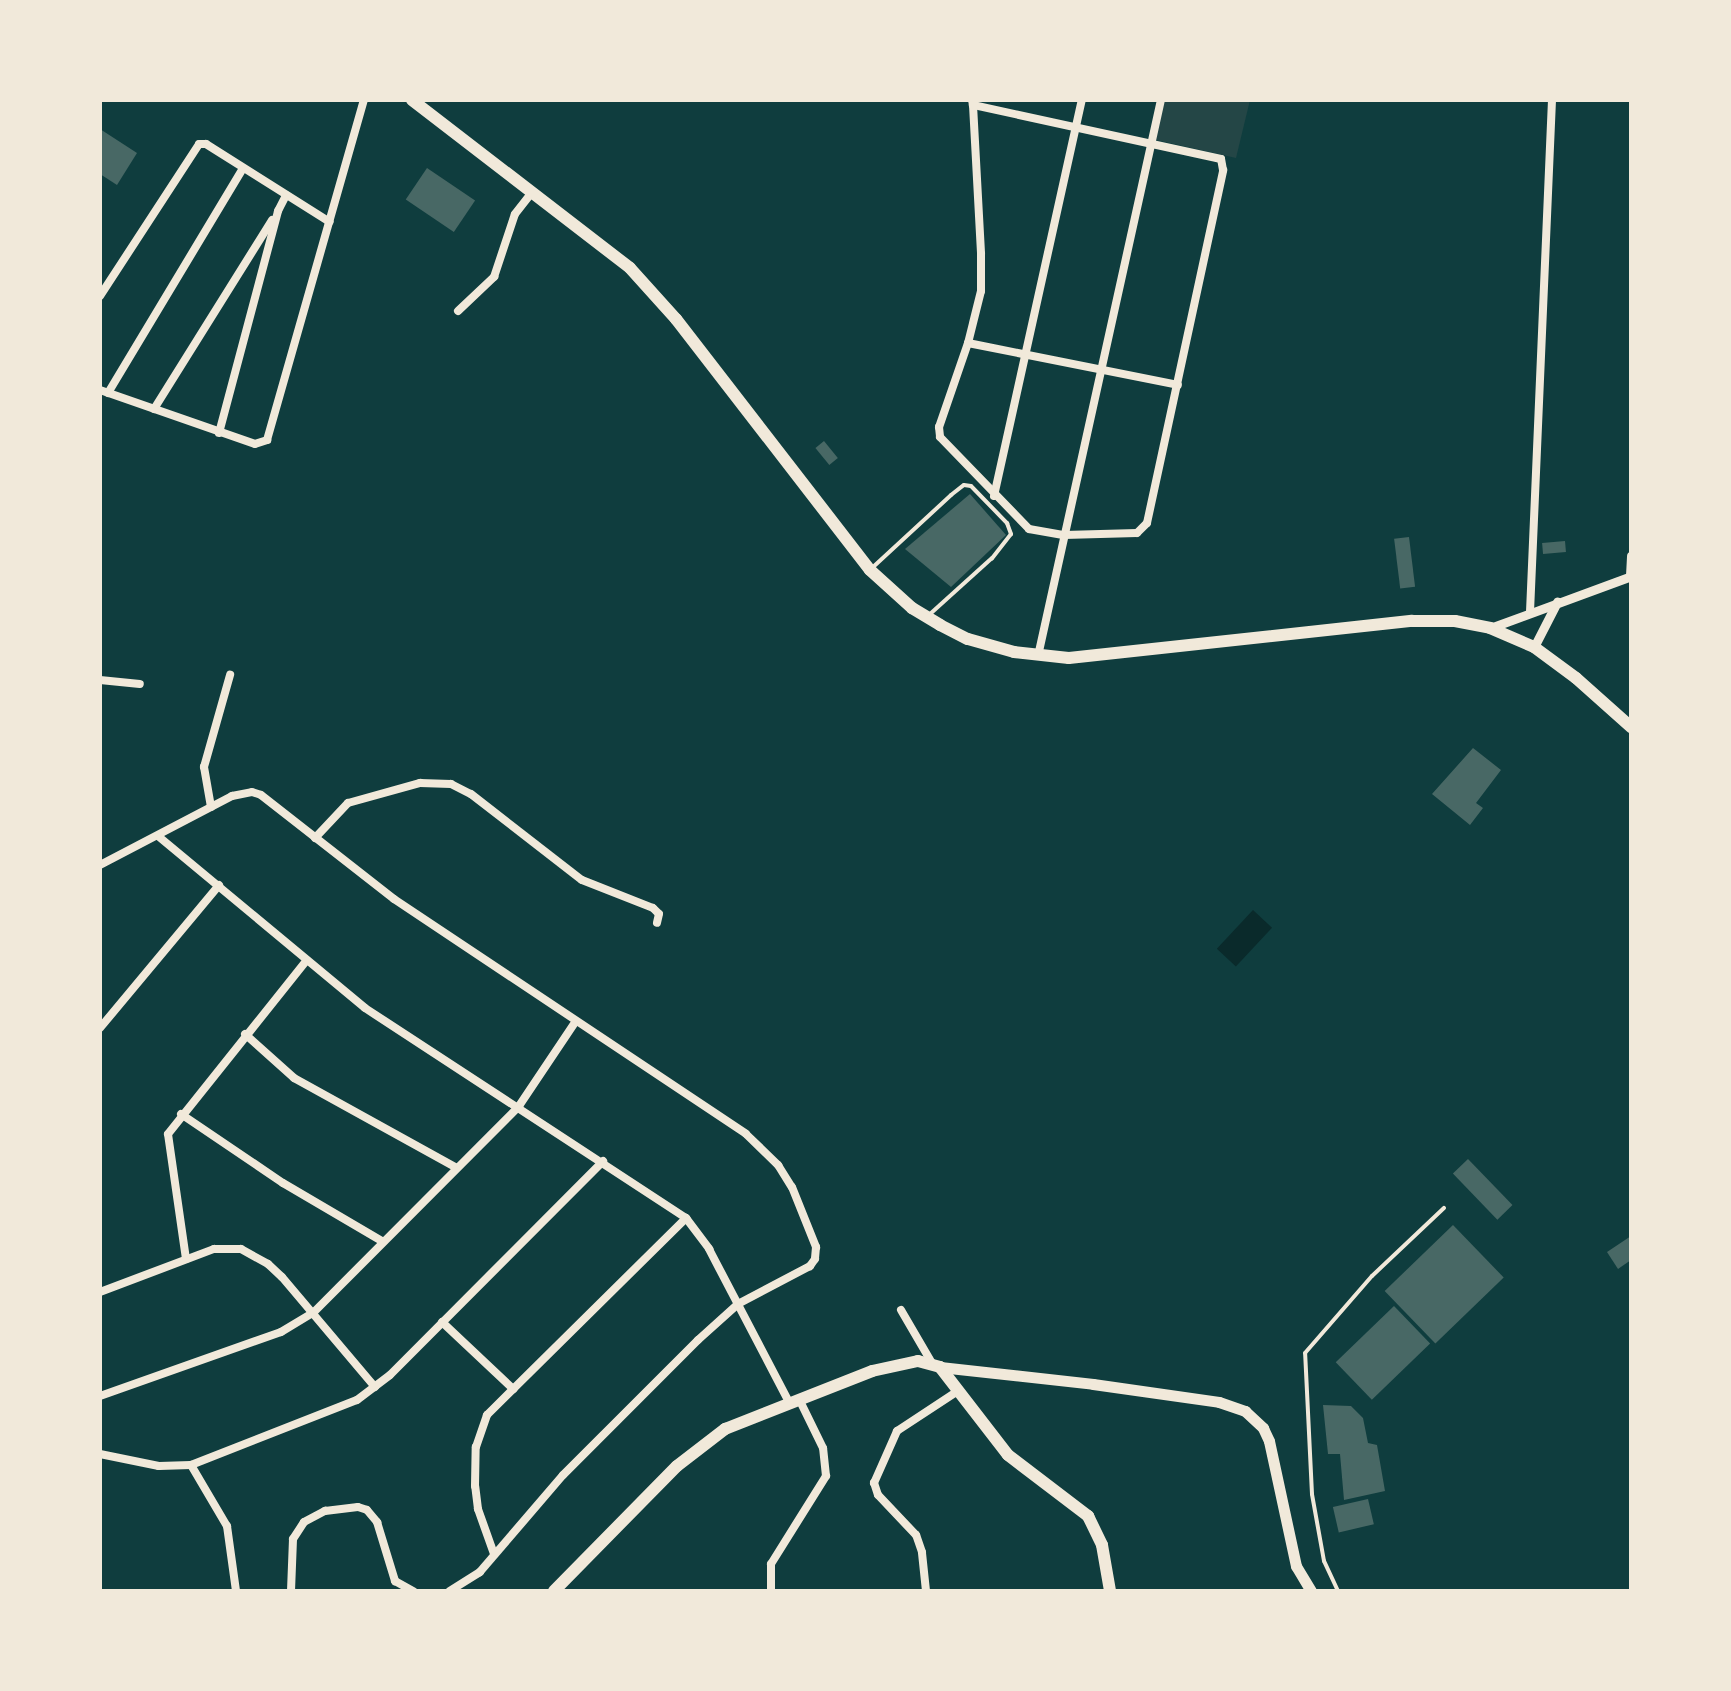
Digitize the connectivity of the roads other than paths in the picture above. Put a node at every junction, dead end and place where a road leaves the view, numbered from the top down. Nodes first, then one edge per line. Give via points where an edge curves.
1 (364, 100) edge
2 (412, 100) edge
3 (1008, 100) edge
4 (1082, 100) edge
5 (1161, 100) edge
6 (1552, 100) edge
7 (972, 102) edge
8 (1006, 111) junction
9 (1076, 126) junction
10 (1152, 143) junction
11 (243, 168) junction
12 (532, 192) junction
13 (286, 195) junction
14 (278, 211) junction
15 (330, 222) junction
16 (100, 296) edge
17 (458, 311) dead end
18 (968, 343) junction
19 (1028, 354) junction
20 (1100, 368) junction
21 (1178, 385) junction
22 (104, 392) edge
23 (154, 409) junction
24 (219, 433) junction
25 (994, 496) junction
26 (1064, 535) junction
27 (1631, 556) edge
28 (870, 570) junction
29 (1630, 576) edge
30 (1557, 602) junction
31 (1530, 612) junction
32 (927, 617) junction
33 (1490, 628) junction
34 (1534, 647) junction
35 (1038, 656) junction
36 (230, 675) dead end
37 (100, 680) edge
38 (140, 684) dead end
39 (1631, 727) edge
40 (211, 807) junction
41 (158, 836) junction
42 (315, 838) junction
43 (100, 865) edge
44 (219, 885) junction
45 (657, 923) dead end
46 (306, 961) junction
47 (576, 1021) junction
48 (100, 1028) edge
49 (245, 1034) junction
50 (519, 1106) junction
51 (181, 1114) junction
52 (603, 1161) junction
53 (455, 1167) junction
54 (1444, 1208) dead end
55 (686, 1218) junction
56 (382, 1241) junction
57 (186, 1259) junction
58 (100, 1292) edge
59 (738, 1304) junction
60 (901, 1310) dead end
61 (313, 1313) junction
62 (442, 1322) junction
63 (936, 1365) junction
64 (375, 1387) junction
65 (513, 1389) junction
66 (958, 1391) junction
67 (100, 1396) edge
68 (794, 1400) junction
69 (100, 1454) edge
70 (191, 1465) junction
71 (494, 1554) junction
72 (236, 1591) edge
73 (291, 1591) edge
74 (413, 1591) edge
75 (449, 1591) edge
76 (554, 1591) edge
77 (771, 1591) edge
78 (926, 1591) edge
79 (1110, 1591) edge
80 (1311, 1591) edge
81 (1338, 1591) edge

1 - 15 street
2 - 12 main road
3 - 8 street
4 - 9 street
5 - 10 street
6 - 31 street
7 - 8 street
7 - 18 street via 982,272
8 - 9 street
9 - 10 street
9 - 19 street
10 - 20 street
10 - 21 street via 1217,157 1223,165
11 - 13 street
11 - 16 street via 206,144 196,145
11 - 22 street
12 - 17 street via 512,222 494,277
12 - 28 main road via 607,247 652,291
13 - 14 street
13 - 15 street
14 - 23 street
14 - 24 street
15 - 24 street via 270,436 255,444
18 - 19 street
18 - 25 street via 939,432 942,442
19 - 20 street
19 - 25 street
20 - 21 street
20 - 26 street
21 - 26 street via 1144,529 1130,535
22 - 23 street
23 - 24 street
25 - 26 street via 1029,529
26 - 35 street
27 - 29 street
28 - 32 main road
28 - 32 lane via 951,495 971,486 1007,523 1010,538
29 - 30 street
30 - 31 street
30 - 34 street
31 - 33 street
32 - 35 main road via 968,639
33 - 34 main road
33 - 35 main road via 1412,621 1092,657
34 - 39 main road
36 - 40 street via 204,767
37 - 38 street
40 - 41 street
40 - 42 street via 252,792
41 - 43 street
41 - 44 street
42 - 45 street via 356,799 420,783 451,784 582,880 653,908 659,914
42 - 47 street via 394,899
44 - 46 street
44 - 48 street
46 - 49 street
46 - 50 street via 386,1022
47 - 50 street
47 - 59 street via 746,1134 792,1187 816,1247 815,1259
49 - 51 street
49 - 53 street via 294,1078
50 - 52 street
50 - 53 street
51 - 56 street
51 - 57 street via 167,1146
52 - 55 street
52 - 62 street
53 - 56 street
54 - 81 lane via 1372,1276 1305,1353 1312,1494 1324,1561
55 - 59 street
55 - 65 street
56 - 61 street
57 - 58 street
57 - 61 street via 214,1249 241,1249 268,1264
59 - 68 street
59 - 71 street via 574,1463
60 - 63 street
61 - 64 street
61 - 67 street via 281,1332
62 - 64 street
62 - 65 street
63 - 66 main road
63 - 68 main road via 918,1361 888,1366
63 - 80 main road via 1219,1402 1245,1411 1269,1441 1296,1566
64 - 70 street via 339,1408
65 - 71 street via 487,1415 476,1447 478,1509
66 - 78 street via 897,1431 875,1477 878,1495 919,1542
66 - 79 main road via 1008,1455 1088,1516 1102,1545
68 - 76 main road via 739,1422 690,1456
68 - 77 street via 823,1448 826,1476 771,1564
69 - 70 street via 159,1466
70 - 72 street via 227,1526
71 - 75 street via 470,1581
73 - 74 street via 293,1539 304,1522 325,1511 358,1507 377,1522 395,1581

